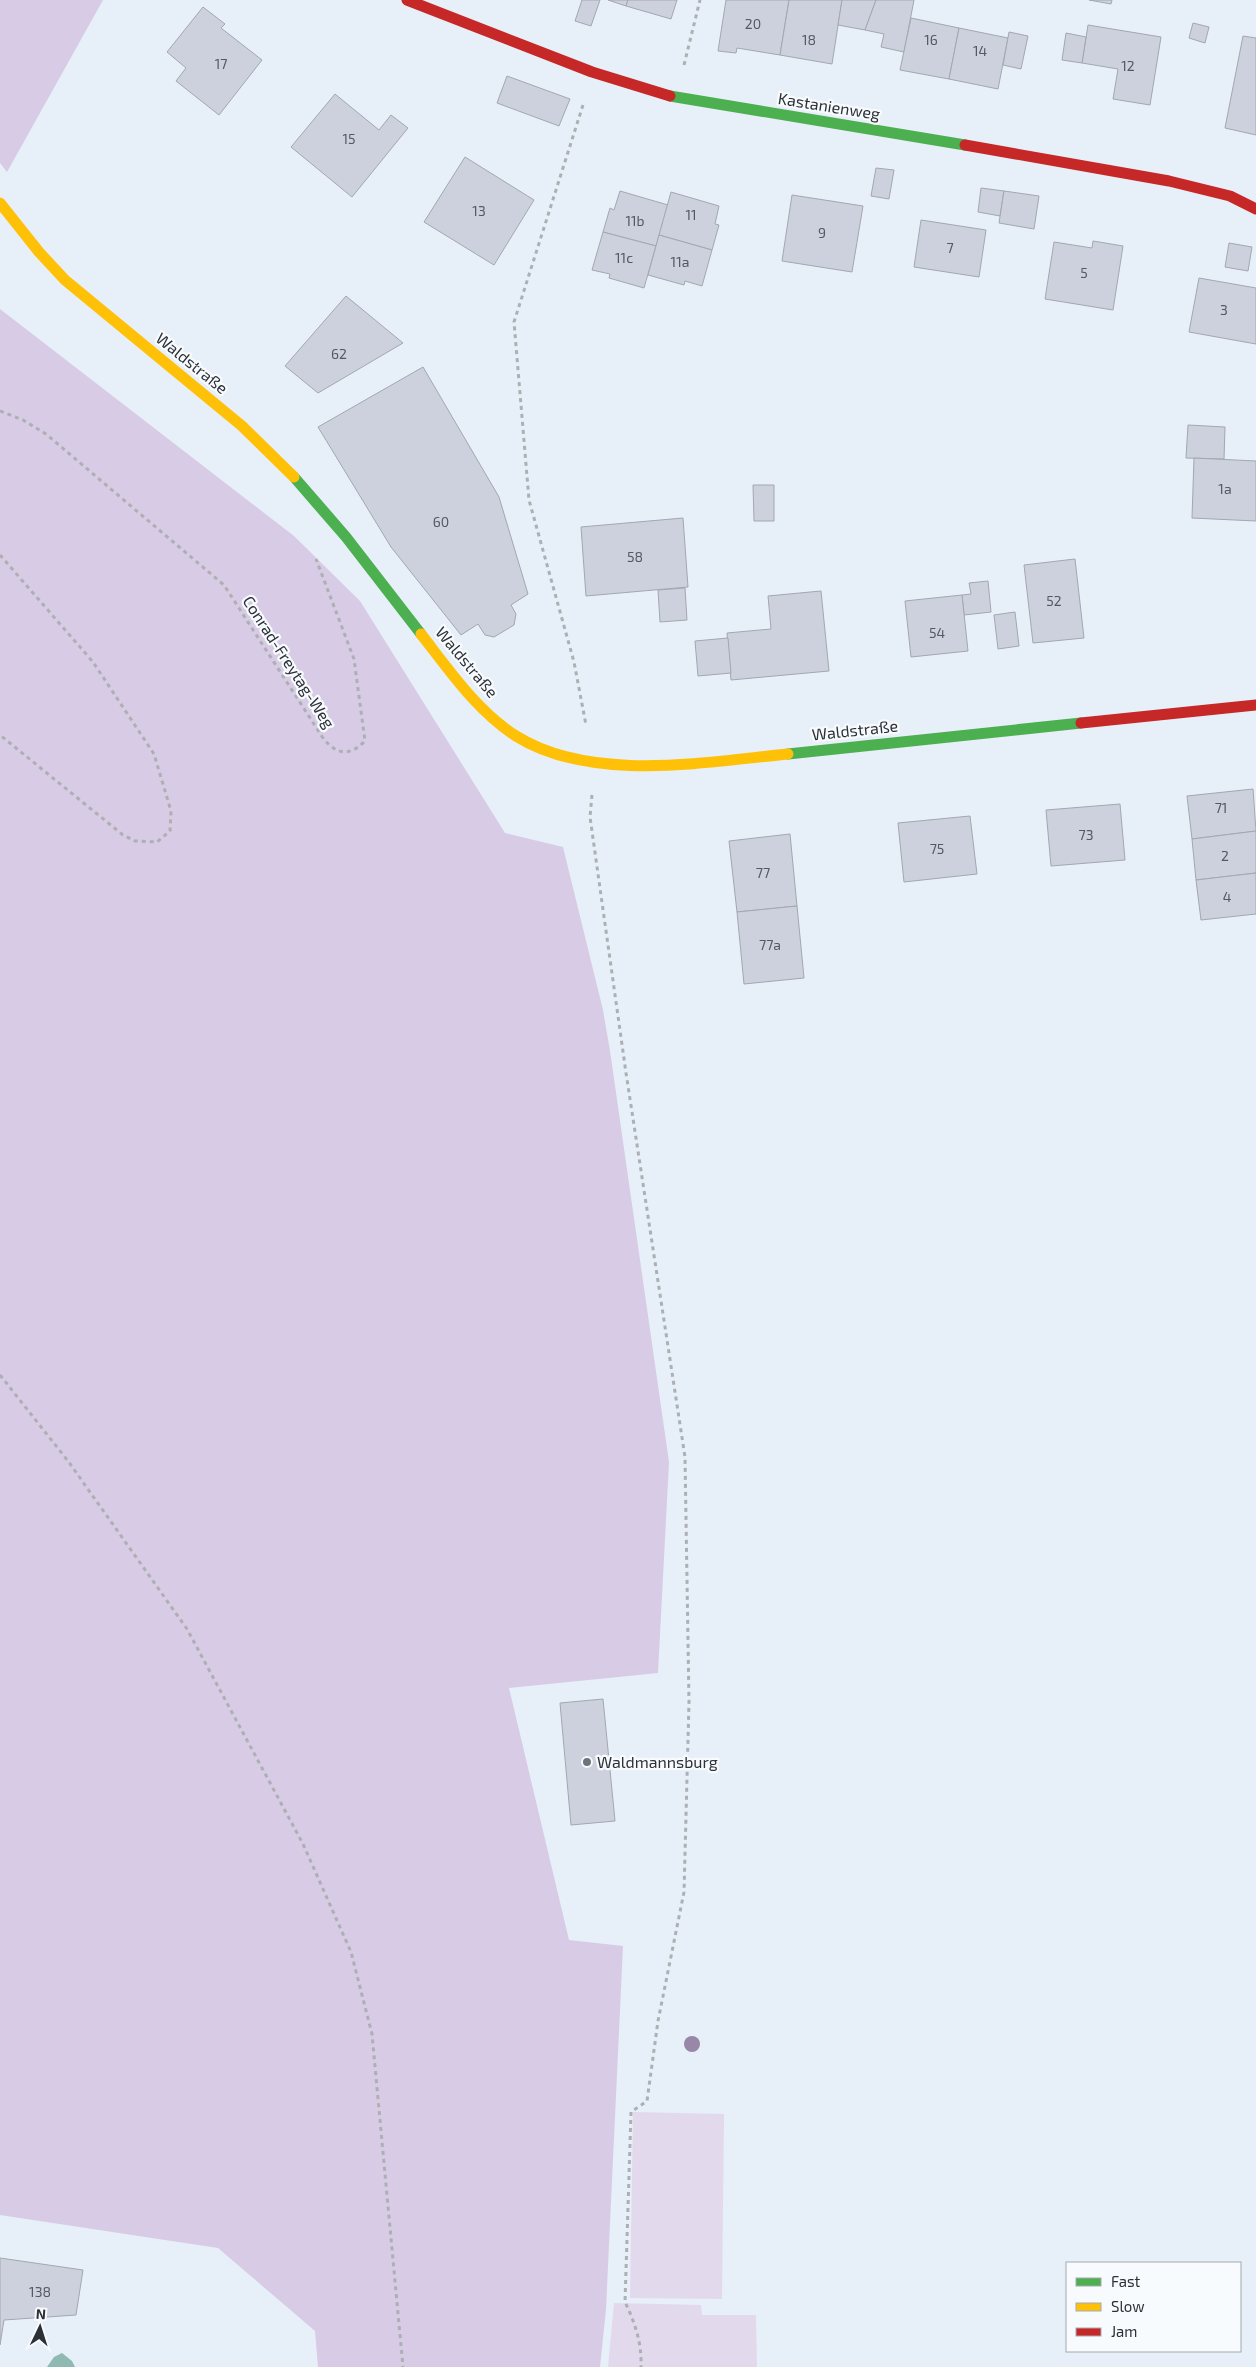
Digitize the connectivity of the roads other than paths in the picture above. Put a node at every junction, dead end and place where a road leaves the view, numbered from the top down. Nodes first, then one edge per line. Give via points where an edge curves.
1 (408, 0) edge
2 (0, 203) edge
3 (1256, 209) edge
4 (1256, 705) edge

1 - 3 street, Kastanienweg via 592,72 676,98 1169,181 1230,196
2 - 4 street, Waldstraße via 63,278 266,447 314,498 473,700 517,736 572,759 649,764 717,761

